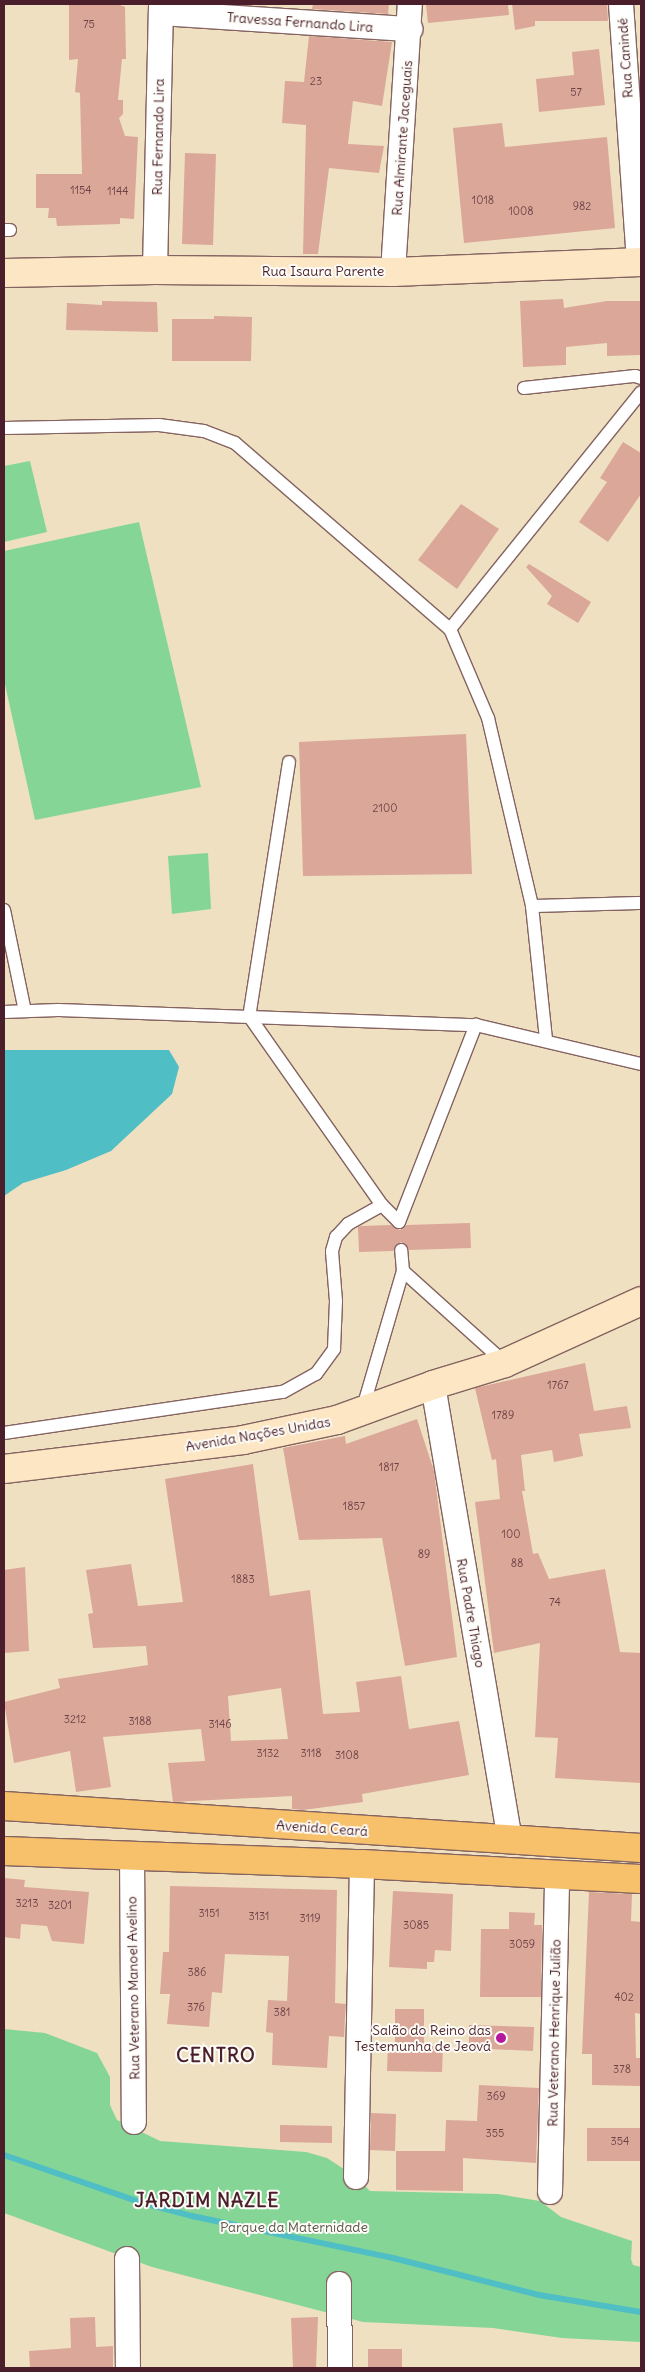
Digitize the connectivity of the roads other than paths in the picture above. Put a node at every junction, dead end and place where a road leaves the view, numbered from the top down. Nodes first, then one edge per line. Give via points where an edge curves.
1 (410, 4) edge
2 (621, 4) edge
3 (161, 9) edge
4 (410, 29) junction
5 (640, 262) edge
6 (155, 270) junction
7 (393, 272) junction
8 (4, 273) edge
9 (641, 378) edge
10 (524, 388) dead end
11 (641, 392) edge
12 (4, 428) edge
13 (450, 629) junction
14 (289, 762) dead end
15 (641, 903) edge
16 (532, 906) junction
17 (4, 910) edge
18 (25, 1011) junction
19 (4, 1012) edge
20 (249, 1016) junction
21 (476, 1025) junction
22 (546, 1040) junction
23 (641, 1064) edge
24 (382, 1205) junction
25 (401, 1250) dead end
26 (403, 1271) junction
27 (641, 1301) edge
28 (505, 1363) junction
29 (433, 1384) junction
30 (361, 1413) junction
31 (4, 1433) edge
32 (4, 1469) edge
33 (4, 1806) edge
34 (510, 1841) junction
35 (641, 1848) edge
36 (4, 1851) edge
37 (132, 1854) junction
38 (362, 1864) junction
39 (558, 1874) junction
40 (641, 1879) edge
41 (134, 2122) dead end
42 (356, 2177) dead end
43 (550, 2192) dead end
44 (127, 2259) dead end
45 (339, 2284) dead end
46 (128, 2368) edge
47 (340, 2368) edge

1 - 4 street, Rua Almirante Jaceguais
2 - 5 street, Rua Canindé
3 - 4 street, Travessa Fernando Lira
3 - 6 street, Rua Fernando Lira
4 - 7 street, Rua Almirante Jaceguais
5 - 7 street, Rua Isaura Parente
6 - 7 street, Rua Isaura Parente
6 - 8 street, Rua Isaura Parente
9 - 10 lane via 635,376
11 - 13 lane
12 - 13 lane via 159,425 204,431 234,443
13 - 16 lane via 488,718
14 - 20 lane
15 - 16 lane
16 - 22 lane
17 - 18 lane
18 - 19 lane
18 - 20 lane
20 - 21 lane
20 - 24 lane
21 - 22 lane
21 - 24 lane via 399,1223
22 - 23 lane
24 - 31 lane via 348,1224 336,1237 332,1251 336,1301 334,1349 316,1374 283,1392
25 - 26 lane
26 - 28 lane
26 - 30 lane
27 - 28 street, Avenida Nações Unidas
28 - 29 street, Avenida Nações Unidas
29 - 30 street, Avenida Nações Unidas
29 - 34 street, Rua Padre Thiago
30 - 32 street, Avenida Nações Unidas via 243,1440
33 - 34 main road, Avenida Ceará
34 - 35 main road, Avenida Ceará
36 - 37 main road
37 - 38 main road
37 - 41 street, Rua Veterano Manoel Avelino
38 - 39 main road
38 - 42 street
39 - 40 main road
39 - 43 street, Rua Veterano Henrique Julião
44 - 46 street
45 - 47 street

